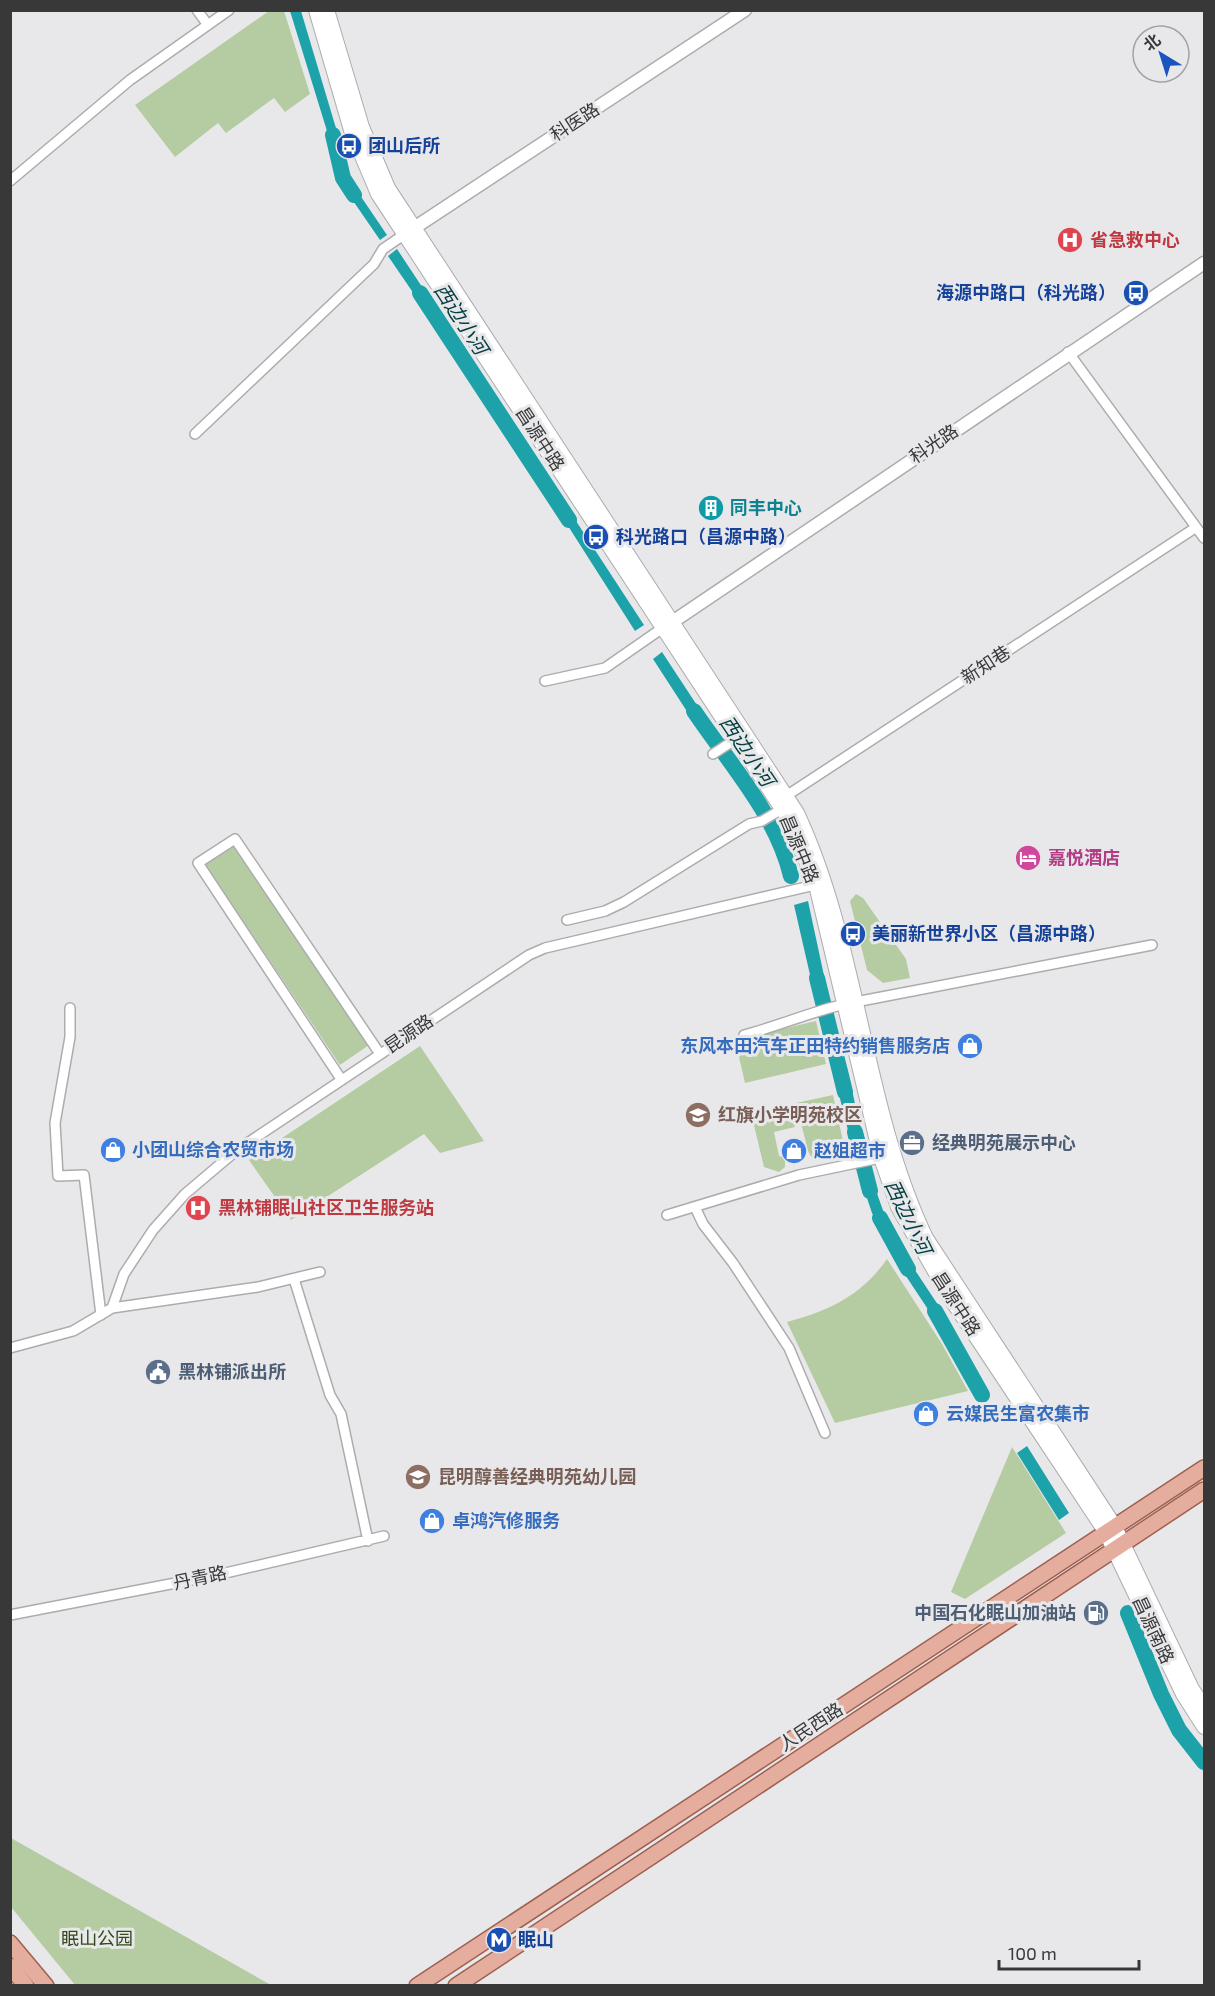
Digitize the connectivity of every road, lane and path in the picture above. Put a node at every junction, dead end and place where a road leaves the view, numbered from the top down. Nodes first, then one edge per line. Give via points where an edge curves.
1 (196, 10) edge
2 (229, 10) edge
3 (316, 10) edge
4 (327, 10) edge
5 (745, 10) edge
6 (208, 25) junction
7 (10, 181) edge
8 (410, 231) junction
9 (1204, 263) edge
10 (1068, 352) junction
11 (195, 434) dead end
12 (1195, 528) junction
13 (1204, 538) edge
14 (669, 624) junction
15 (545, 681) dead end
16 (735, 740) junction
17 (713, 754) dead end
18 (785, 802) junction
19 (816, 885) junction
20 (567, 920) dead end
21 (1152, 945) dead end
22 (846, 1004) junction
23 (70, 1008) dead end
24 (744, 1035) dead end
25 (380, 1054) junction
26 (341, 1079) junction
27 (883, 1157) junction
28 (695, 1207) junction
29 (667, 1215) dead end
30 (320, 1272) dead end
31 (294, 1279) junction
32 (111, 1308) junction
33 (100, 1315) junction
34 (10, 1348) edge
35 (825, 1433) dead end
36 (1204, 1468) edge
37 (1204, 1490) edge
38 (1110, 1528) junction
39 (384, 1536) dead end
40 (368, 1541) junction
41 (1119, 1545) junction
42 (10, 1616) edge
43 (1204, 1707) edge
44 (1204, 1727) edge
45 (10, 1943) edge
46 (10, 1966) edge
47 (26, 1986) edge
48 (46, 1986) edge
49 (417, 1986) edge
50 (456, 1986) edge

1 - 6 street
2 - 6 street
3 - 8 main road, 昌源中路 via 361,155 378,194
4 - 8 main road, 昌源中路 via 370,151
5 - 8 street, 科医路
6 - 7 street via 130,80
8 - 11 street via 383,249 374,264
8 - 14 main road, 昌源中路
9 - 10 street, 科光路
10 - 12 street
10 - 14 street, 科光路
12 - 13 street
12 - 18 street, 新知巷
14 - 15 street via 595,672
14 - 16 main road, 昌源中路
14 - 18 main road, 昌源中路
16 - 17 street
16 - 18 main road, 昌源中路
18 - 19 main road, 昌源中路 via 816,853
18 - 20 street, 新知巷 via 762,821 749,824 614,908
19 - 22 main road, 昌源中路
19 - 25 street, 昆源路 via 545,948
21 - 22 street
22 - 24 street
22 - 27 main road, 昌源中路
23 - 33 street via 70,1037 55,1123 58,1176 84,1175
25 - 26 street, 昆源路
25 - 26 street via 235,839 198,863
26 - 32 street, 昆源路 via 237,1150 185,1194 153,1230 130,1265
27 - 28 street via 799,1175
27 - 38 main road, 昌源中路 via 898,1207 914,1239
28 - 29 street
28 - 35 street via 789,1348
30 - 31 street
31 - 32 street
31 - 40 street via 330,1395 341,1414
32 - 33 street
33 - 34 street via 73,1331
36 - 38 main road, 人民西路
37 - 41 main road, 人民西路
38 - 41 main road, 昌源南路
38 - 49 main road, 人民西路
39 - 40 street, 丹青路
40 - 42 street, 丹青路
41 - 43 main road, 昌源南路
41 - 44 main road, 昌源南路 via 1183,1694
41 - 50 main road, 人民西路
45 - 48 main road
46 - 47 main road

